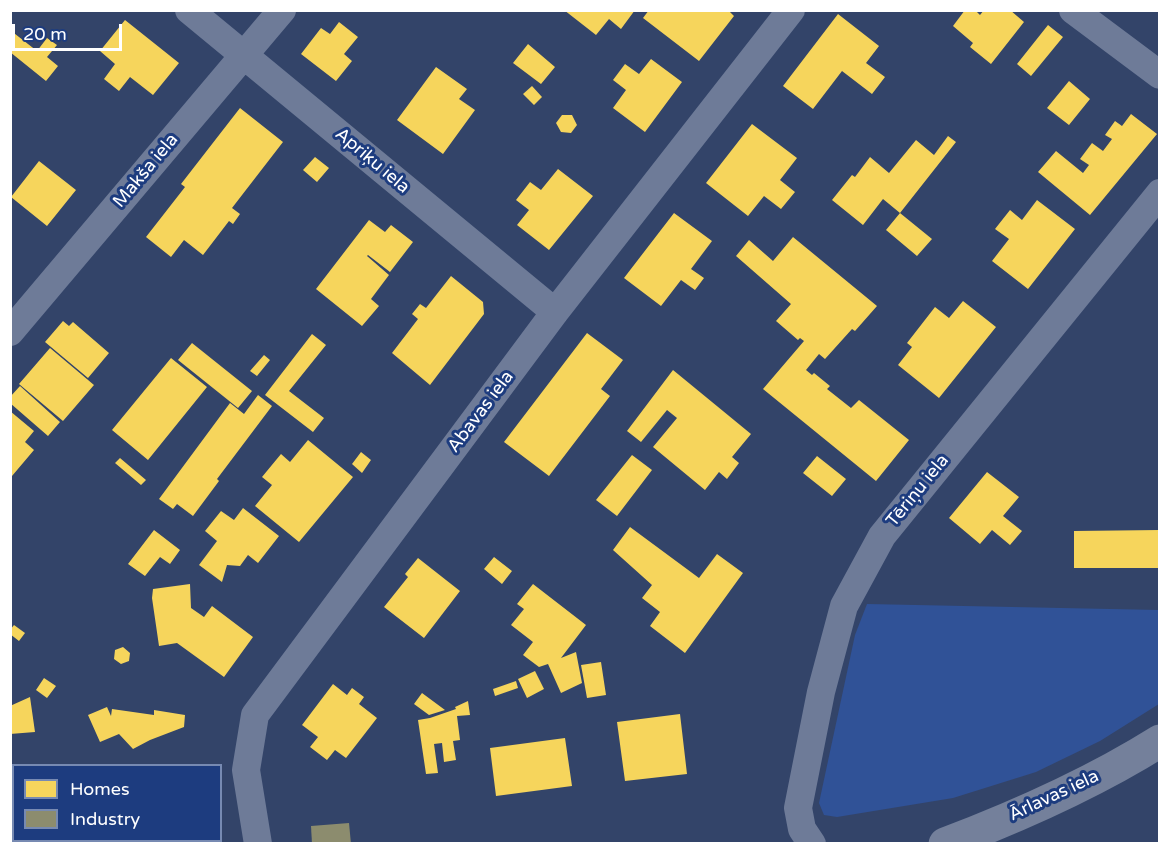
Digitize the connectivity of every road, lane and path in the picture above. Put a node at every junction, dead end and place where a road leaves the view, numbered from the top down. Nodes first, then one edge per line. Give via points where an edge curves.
1 (189, 10) edge
2 (282, 10) edge
3 (791, 10) edge
4 (1073, 10) edge
5 (245, 55) junction
6 (1160, 75) edge
7 (1160, 193) edge
8 (555, 312) junction
9 (10, 332) edge
10 (1160, 741) edge
11 (258, 843) edge
12 (812, 843) edge
13 (945, 843) edge

1 - 5 street, Apriķu iela
2 - 5 street, Makša iela
3 - 8 street, Abavas iela
4 - 6 street
5 - 8 street, Apriķu iela
5 - 9 street, Makša iela
7 - 12 street, Tēriņu iela via 882,536 855,584 844,606 821,692 798,808 802,829
8 - 11 street, Abavas iela via 255,715 246,770
10 - 13 street, Ārlavas iela via 1126,763 1063,793

